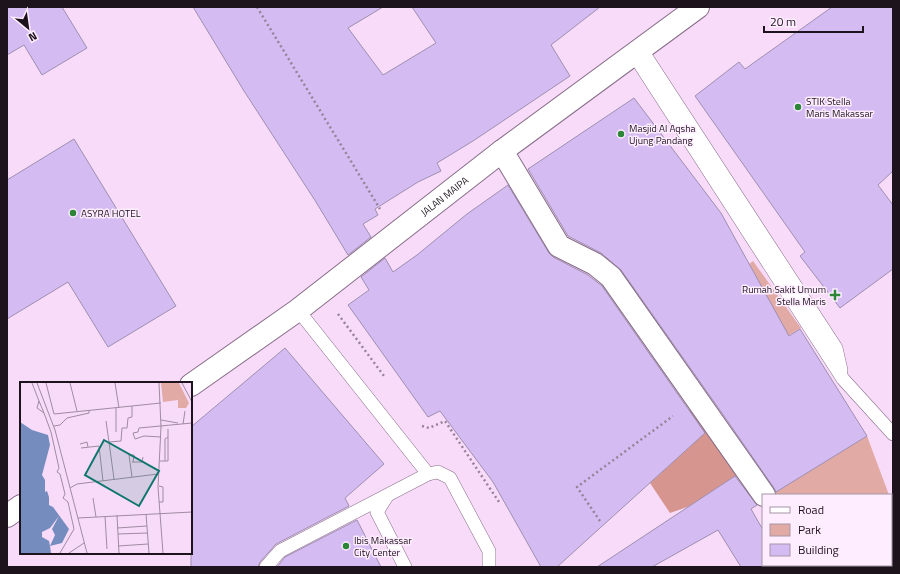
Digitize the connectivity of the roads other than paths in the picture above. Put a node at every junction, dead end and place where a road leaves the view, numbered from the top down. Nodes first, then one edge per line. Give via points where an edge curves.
1 (698, 7) edge
2 (638, 52) junction
3 (502, 151) junction
4 (298, 310) junction
5 (192, 384) edge
6 (893, 434) edge
7 (428, 474) junction
8 (763, 494) edge
9 (387, 496) junction
10 (20, 507) edge
11 (7, 516) edge
12 (266, 567) edge
13 (405, 567) edge
14 (489, 567) edge

1 - 2 street, JALAN MAIPA
2 - 3 street, JALAN MAIPA
2 - 6 lane via 836,348 843,379
3 - 4 street, JALAN MAIPA
3 - 8 street via 559,246 595,264 611,277
4 - 5 street, JALAN MAIPA
4 - 7 lane
7 - 9 lane
7 - 14 lane via 438,472 450,478 489,551
9 - 12 lane via 280,551
9 - 13 lane via 377,512
10 - 11 street

